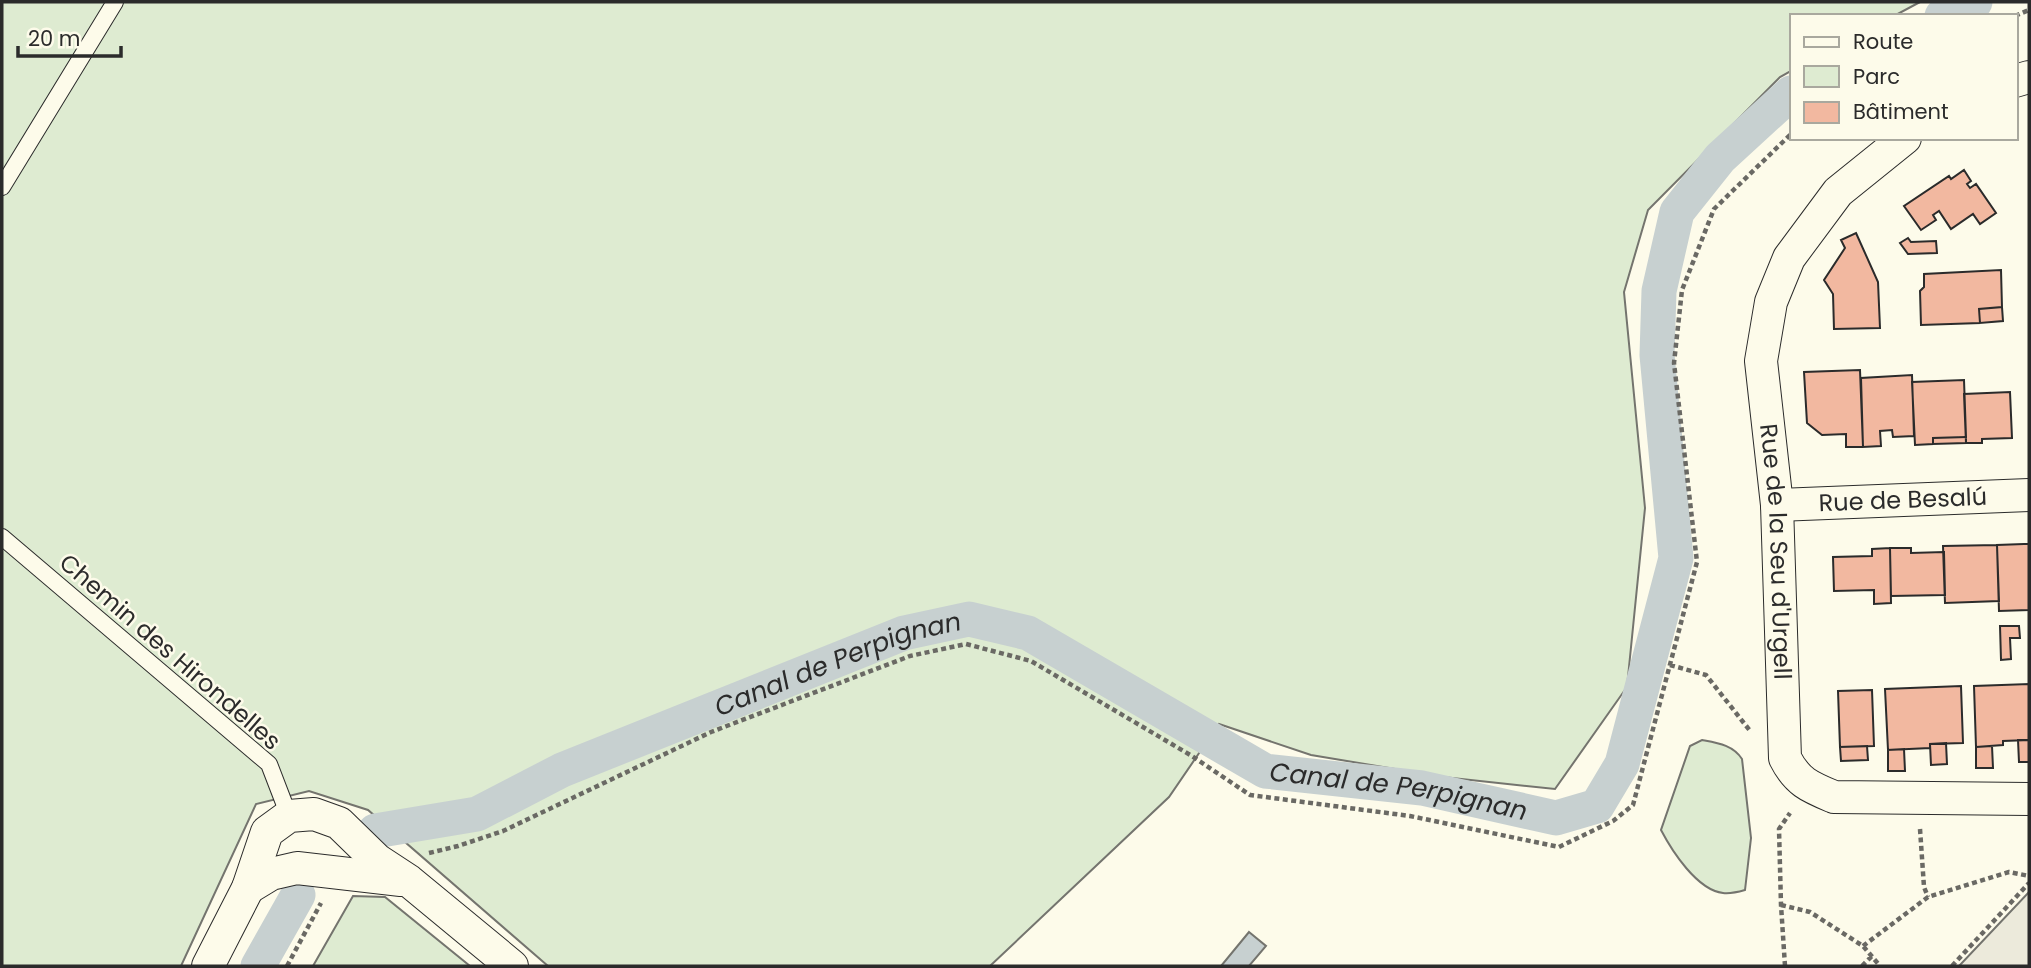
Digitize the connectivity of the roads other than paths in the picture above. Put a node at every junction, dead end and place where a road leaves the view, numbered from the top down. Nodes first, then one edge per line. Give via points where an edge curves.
1 (115, 2) edge
2 (1903, 140) edge
3 (2, 187) edge
4 (2029, 495) edge
5 (1777, 505) junction
6 (2, 537) edge
7 (2029, 799) edge
8 (289, 816) junction
9 (409, 881) junction
10 (248, 888) junction
11 (208, 966) edge
12 (512, 966) edge

1 - 3 lane
2 - 5 street, Rue de la Seu d'Urgell via 1838,192 1789,258 1771,302 1761,360
4 - 5 street, Rue de Besalú
5 - 7 street, Rue de la Seu d'Urgell via 1785,758 1791,770 1806,785 1835,797
6 - 8 lane, Chemin des Hirondelles via 269,764
8 - 9 street via 314,814 340,823 377,860
8 - 10 street via 267,832
9 - 10 street via 298,868 271,874
9 - 12 street
10 - 11 street

